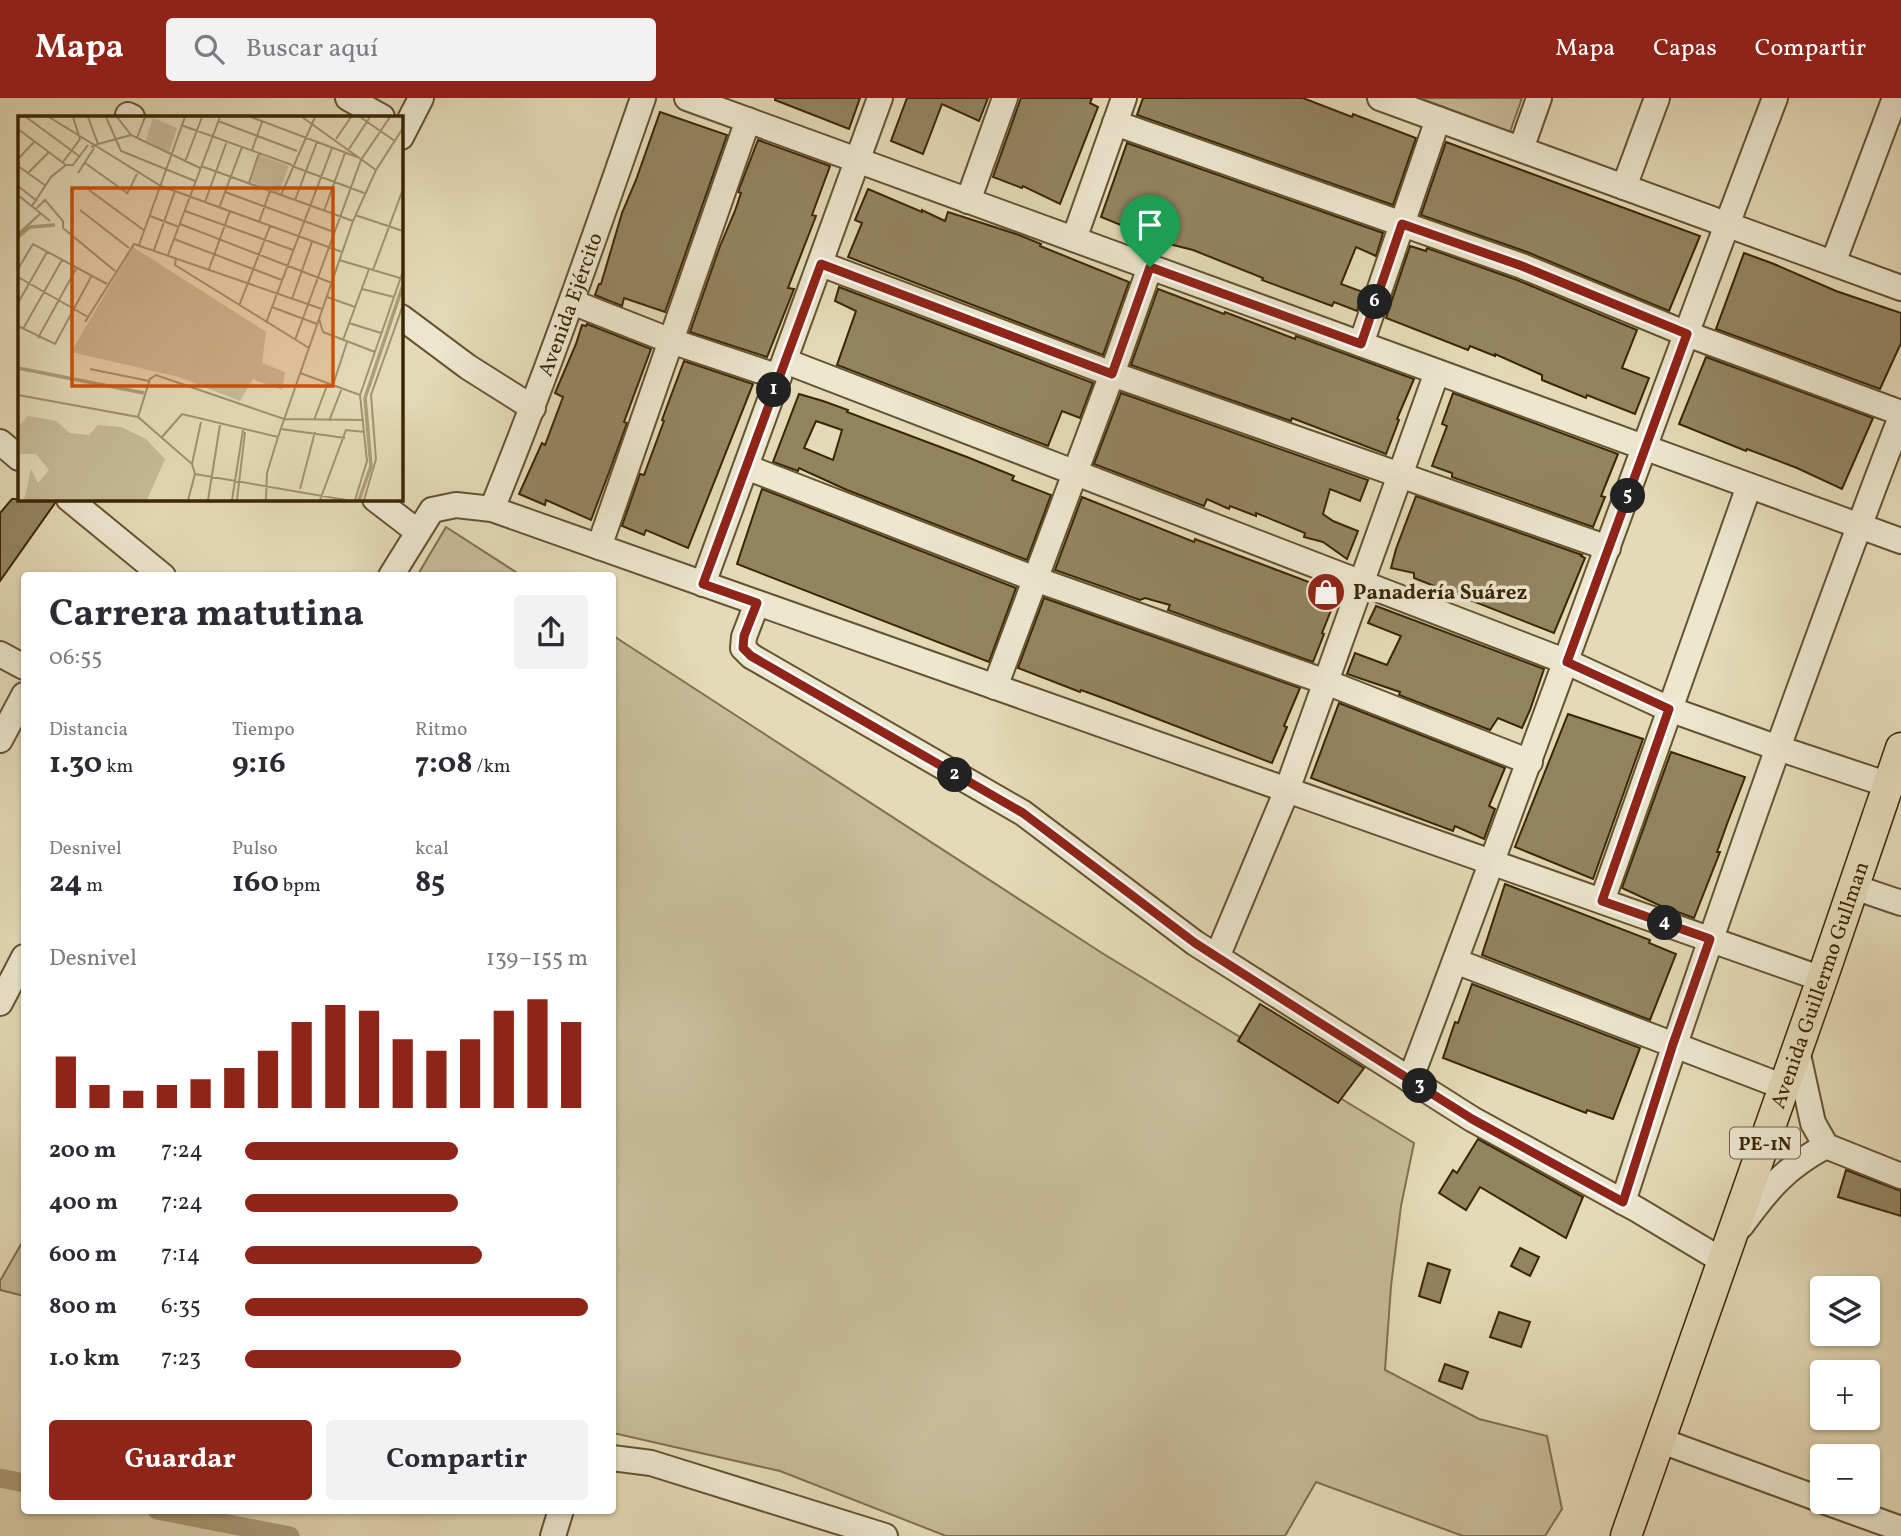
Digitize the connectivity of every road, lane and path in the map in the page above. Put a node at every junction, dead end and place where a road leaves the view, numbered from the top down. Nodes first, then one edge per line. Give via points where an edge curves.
1 (348, 98) edge
2 (421, 98) edge
3 (643, 98) edge
4 (687, 98) edge
5 (880, 98) edge
6 (1005, 98) edge
7 (1124, 98) edge
8 (1380, 98) edge
9 (1539, 98) edge
10 (1657, 98) edge
11 (1775, 98) edge
12 (1895, 98) edge
13 (380, 116) edge
14 (1438, 119) junction
15 (748, 120) junction
16 (1115, 123) junction
17 (402, 132) edge
18 (1521, 149) junction
19 (857, 160) junction
20 (1624, 187) junction
21 (968, 201) junction
22 (1402, 224) junction
23 (1727, 224) junction
24 (1074, 239) junction
25 (1833, 263) junction
26 (821, 264) junction
27 (1150, 267) junction
28 (1901, 288) edge
29 (572, 302) junction
30 (402, 318) edge
31 (1687, 334) junction
32 (671, 341) junction
33 (1361, 344) junction
34 (782, 369) junction
35 (1437, 372) junction
36 (1112, 374) junction
37 (533, 408) junction
38 (1901, 415) edge
39 (0, 442) edge
40 (1645, 448) junction
41 (18, 457) edge
42 (746, 467) junction
43 (1075, 472) junction
44 (1400, 475) junction
45 (1749, 486) junction
46 (70, 500) edge
47 (376, 500) edge
48 (492, 509) junction
49 (1858, 526) junction
50 (418, 532) junction
51 (1901, 541) edge
52 (599, 547) junction
53 (1608, 548) junction
54 (158, 572) edge
55 (393, 572) edge
56 (1035, 579) junction
57 (1362, 583) junction
58 (703, 584) junction
59 (757, 603) junction
60 (0, 654) edge
61 (1567, 662) junction
62 (21, 665) edge
63 (1326, 682) junction
64 (995, 687) junction
65 (21, 701) edge
66 (1669, 709) junction
67 (0, 740) edge
68 (1778, 748) junction
69 (1901, 748) edge
70 (1530, 762) junction
71 (1889, 785) junction
72 (1287, 790) junction
73 (1493, 862) junction
74 (1854, 887) junction
75 (1602, 901) junction
76 (1901, 903) edge
77 (1710, 939) junction
78 (1217, 957) junction
79 (1455, 961) junction
80 (16, 970) edge
81 (1822, 979) junction
82 (0, 1003) edge
83 (1673, 1044) junction
84 (1797, 1050) junction
85 (1410, 1080) junction
86 (1784, 1087) junction
87 (1826, 1146) junction
88 (1901, 1176) edge
89 (1623, 1202) junction
90 (1726, 1250) junction
91 (1660, 1440) junction
92 (616, 1459) edge
93 (1810, 1496) edge
94 (560, 1514) edge
95 (1841, 1514) edge
96 (1856, 1525) edge
97 (1900, 1525) edge
98 (553, 1536) edge
99 (885, 1536) edge
100 (1626, 1536) edge

1 - 13 street
2 - 17 street
3 - 29 street, Avenida Ejército
4 - 15 street
5 - 19 street
6 - 21 street
7 - 16 street
8 - 14 street
9 - 18 street
10 - 20 street
11 - 23 street
12 - 25 street
14 - 18 street
14 - 22 street
15 - 19 street
15 - 32 street
16 - 22 street
16 - 24 street
18 - 20 street
19 - 21 street
19 - 26 street
20 - 23 street
21 - 24 street
22 - 31 street via 1522,266
22 - 33 street
23 - 25 street
23 - 31 street
24 - 27 street
25 - 28 street
26 - 34 street
26 - 36 street
27 - 33 street
27 - 36 street
29 - 32 street
29 - 37 street, Avenida Ejército
30 - 37 street
31 - 38 street
31 - 40 street
32 - 34 street
32 - 52 street
33 - 35 street
34 - 42 street
34 - 43 street
35 - 40 street
35 - 44 street
36 - 43 street
36 - 44 street
37 - 48 street, Avenida Ejército
38 - 49 street
39 - 41 street
40 - 45 street
40 - 53 street
42 - 56 street
42 - 58 street
43 - 56 street
43 - 57 street
44 - 53 street
44 - 57 street
45 - 49 street
45 - 66 street
46 - 54 street
47 - 50 street
48 - 50 street via 456,505 432,510
48 - 52 street
49 - 51 street
49 - 68 street
50 - 55 street
52 - 58 street
53 - 61 street
56 - 63 street
56 - 64 street
57 - 61 street
57 - 63 street
58 - 59 street
59 - 64 street
59 - 78 street via 744,636 743,648 751,656 1023,813
60 - 62 street
61 - 66 street
61 - 70 street
63 - 70 street
63 - 72 street
64 - 72 street
65 - 67 street
66 - 68 street
66 - 75 street
68 - 71 street
68 - 77 street
69 - 71 main road, Avenida Guillermo Gullman / PE-1N
70 - 73 street
71 - 74 main road, Avenida Guillermo Gullman / PE-1N
72 - 73 street
72 - 78 street
73 - 75 street
73 - 79 street
74 - 76 street
74 - 81 main road, Avenida Guillermo Gullman / PE-1N
75 - 77 street
77 - 81 street
77 - 83 street
78 - 85 street
79 - 83 street
79 - 85 street
80 - 82 street
81 - 84 main road, Avenida Guillermo Gullman / PE-1N
83 - 86 street
83 - 89 street
84 - 86 main road, Avenida Guillermo Gullman / PE-1N
84 - 87 street via 1813,1123
85 - 89 street
86 - 90 main road, Avenida Guillermo Gullman / PE-1N
87 - 88 street
87 - 90 street via 1793,1166 1767,1190
89 - 90 street
90 - 91 main road, Avenida Guillermo Gullman / PE-1N
91 - 93 street
91 - 100 main road, Avenida Guillermo Gullman / PE-1N
92 - 99 street via 651,1463
94 - 98 street
95 - 96 street
96 - 97 street

